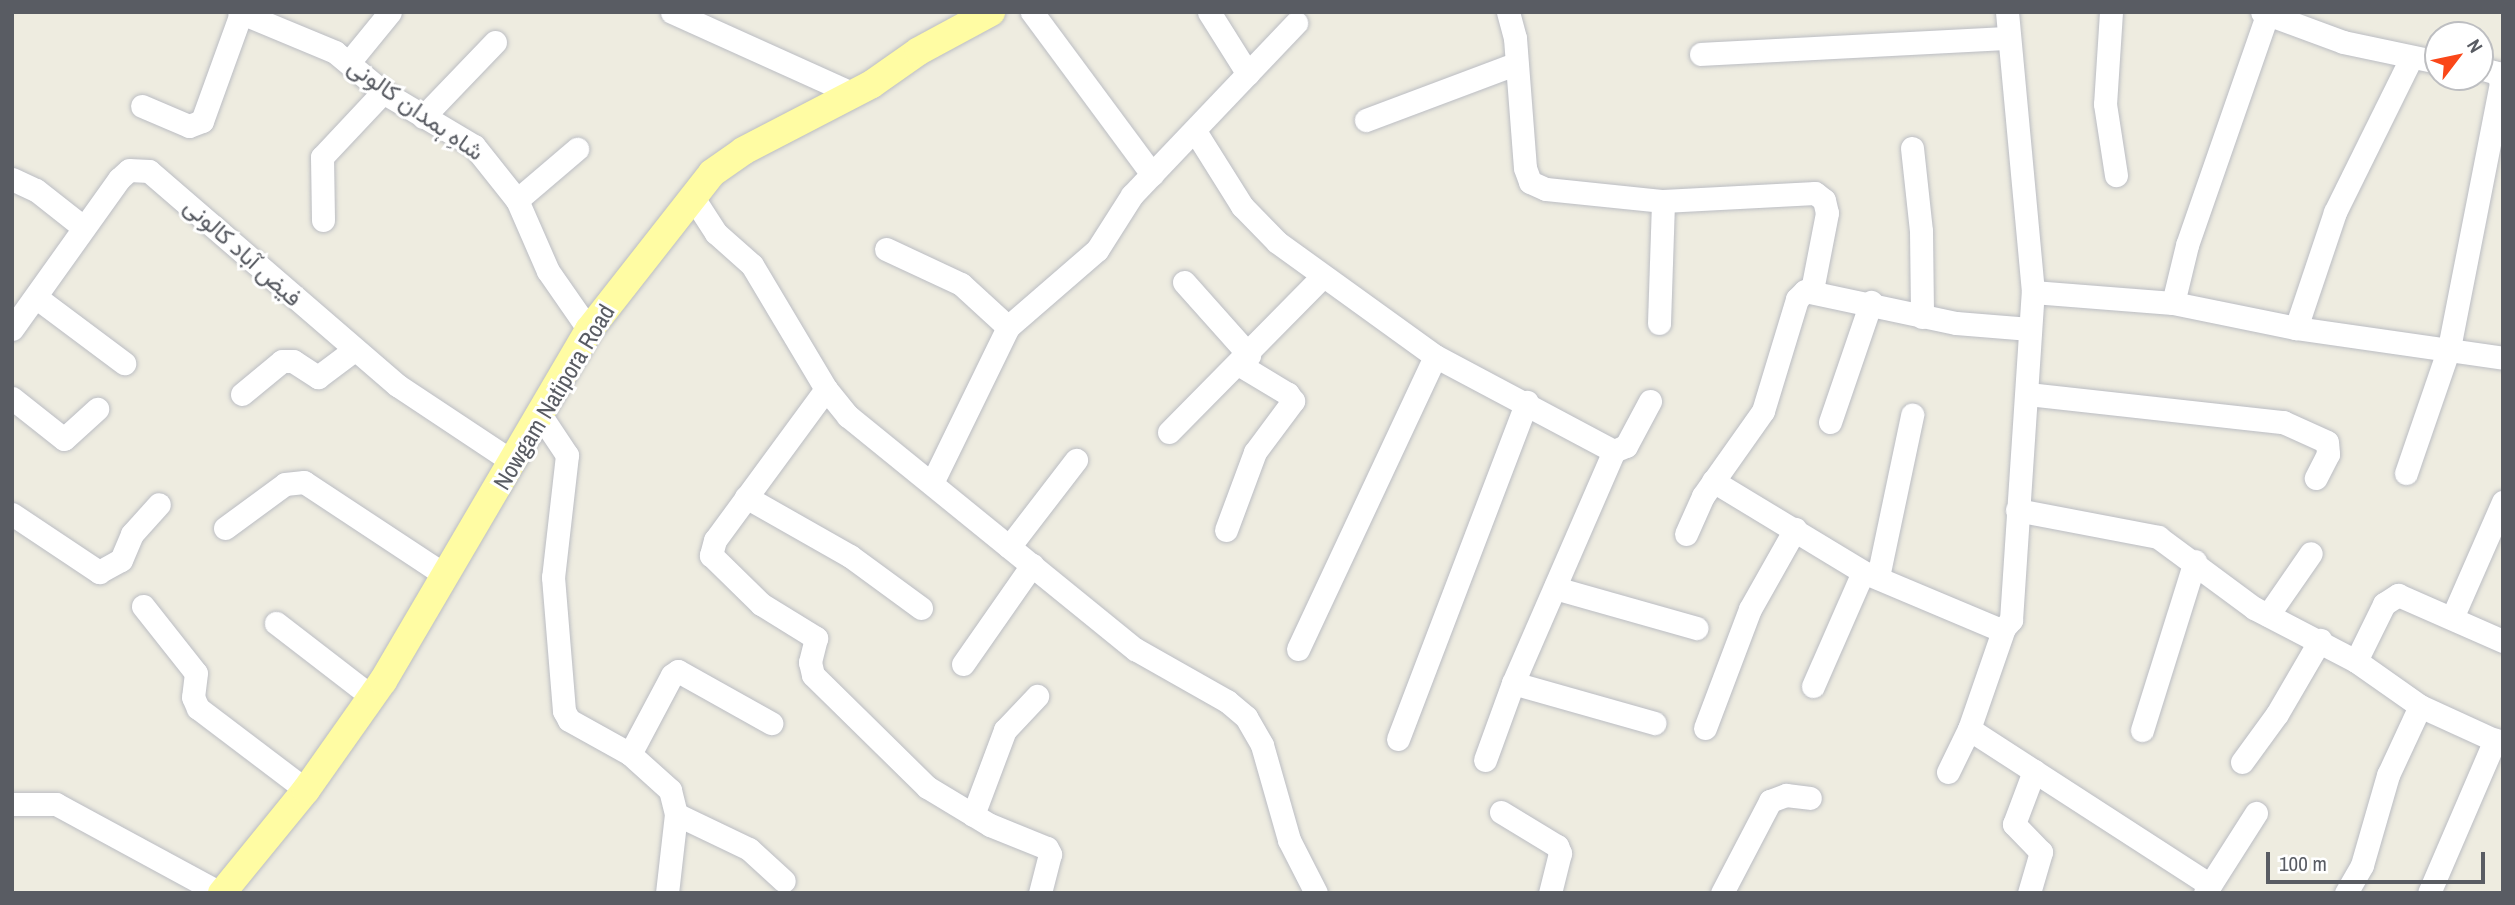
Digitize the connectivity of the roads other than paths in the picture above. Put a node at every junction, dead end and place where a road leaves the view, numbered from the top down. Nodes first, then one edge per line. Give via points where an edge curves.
1 (390, 12) edge
2 (673, 12) edge
3 (991, 12) edge
4 (1032, 12) edge
5 (1209, 12) edge
6 (1508, 12) edge
7 (2007, 12) edge
8 (2111, 12) edge
9 (240, 13) edge
10 (2265, 14) edge
11 (1296, 23) dead end
12 (2009, 38) junction
13 (495, 42) dead end
14 (1701, 54) dead end
15 (2412, 58) junction
16 (2424, 60) edge
17 (350, 61) junction
18 (1515, 64) junction
19 (2494, 72) edge
20 (1248, 74) junction
21 (383, 92) junction
22 (854, 93) junction
23 (142, 107) dead end
24 (423, 117) junction
25 (1366, 120) dead end
26 (1195, 131) junction
27 (1912, 148) dead end
28 (577, 149) dead end
29 (1152, 174) junction
30 (2116, 175) dead end
31 (12, 179) edge
32 (692, 196) junction
33 (517, 200) junction
34 (1663, 201) junction
35 (323, 220) dead end
36 (83, 227) junction
37 (886, 249) dead end
38 (1323, 276) junction
39 (1184, 282) dead end
40 (1812, 290) junction
41 (2033, 292) junction
42 (37, 298) junction
43 (1871, 302) junction
44 (2174, 303) junction
45 (1922, 317) junction
46 (1658, 323) dead end
47 (1008, 327) junction
48 (2296, 328) junction
49 (12, 329) edge
50 (2031, 329) junction
51 (589, 330) junction
52 (2449, 348) junction
53 (355, 350) junction
54 (1435, 356) junction
55 (2503, 358) edge
56 (1245, 360) junction
57 (124, 363) dead end
58 (826, 389) junction
59 (242, 394) dead end
60 (2028, 394) junction
61 (12, 398) edge
62 (1650, 401) dead end
63 (1527, 402) junction
64 (97, 409) dead end
65 (1912, 415) dead end
66 (541, 416) junction
67 (1830, 422) dead end
68 (1169, 432) dead end
69 (1614, 451) junction
70 (1076, 460) dead end
71 (513, 462) junction
72 (2406, 473) dead end
73 (2316, 478) dead end
74 (1713, 481) junction
75 (932, 483) junction
76 (746, 497) junction
77 (2503, 502) edge
78 (159, 504) dead end
79 (2017, 510) junction
80 (12, 514) edge
81 (225, 528) dead end
82 (1795, 529) junction
83 (1226, 530) dead end
84 (1686, 534) dead end
85 (1009, 547) junction
86 (2311, 553) dead end
87 (2195, 561) junction
88 (1032, 565) junction
89 (445, 575) junction
90 (1871, 575) junction
91 (1555, 587) junction
92 (143, 606) dead end
93 (921, 608) dead end
94 (2268, 615) junction
95 (2452, 618) junction
96 (276, 623) dead end
97 (1696, 628) dead end
98 (2004, 628) junction
99 (2320, 640) junction
100 (2503, 641) edge
101 (1298, 649) dead end
102 (2356, 661) junction
103 (963, 664) dead end
104 (1513, 683) junction
105 (1813, 686) dead end
106 (1037, 696) dead end
107 (372, 697) junction
108 (2420, 706) junction
109 (771, 723) dead end
110 (1654, 723) dead end
111 (1704, 728) dead end
112 (1969, 729) junction
113 (2142, 730) dead end
114 (1398, 738) dead end
115 (2499, 742) edge
116 (630, 754) junction
117 (1485, 761) dead end
118 (2242, 762) dead end
119 (2034, 771) junction
120 (1948, 772) dead end
121 (306, 790) junction
122 (1810, 798) dead end
123 (12, 804) edge
124 (1501, 812) dead end
125 (2256, 813) dead end
126 (676, 814) junction
127 (973, 815) junction
128 (785, 881) dead end
129 (2207, 889) edge
130 (221, 893) edge
131 (667, 893) edge
132 (1040, 893) edge
133 (1316, 893) edge
134 (1550, 893) edge
135 (1722, 893) edge
136 (2029, 893) edge
137 (2346, 893) edge
138 (2429, 893) edge

1 - 17 street
2 - 22 street
3 - 22 main road, Nowgam Natipora Road
4 - 29 street
5 - 20 street
6 - 18 street
7 - 12 street
8 - 30 street via 2105,104
9 - 17 street, شاہِ ہمدان کالونی
9 - 23 street via 202,121 189,126
10 - 15 street via 2343,42
10 - 44 street via 2187,245
11 - 20 street
12 - 14 street
12 - 41 street
13 - 24 street
15 - 16 street
15 - 48 street via 2335,212
17 - 21 street, شاہِ ہمدان کالونی
18 - 25 street
18 - 34 street via 1530,182 1546,189
19 - 52 street via 2501,82
20 - 26 street
21 - 24 street, شاہِ ہمدان کالونی
21 - 35 street via 325,149 321,164
22 - 32 main road, Nowgam Natipora Road via 743,151 712,173
24 - 33 street, شاہِ ہمدان کالونی via 474,146
26 - 29 street
26 - 38 street via 1251,217
27 - 45 street via 1922,231
28 - 33 street
29 - 47 street via 1125,203 1097,250
31 - 36 street via 36,190
32 - 51 main road, Nowgam Natipora Road
32 - 58 street via 716,233 752,265
33 - 51 street, شاہِ ہمدان کالونی via 548,271
34 - 40 street via 1815,193 1822,197 1827,213
34 - 46 street
36 - 42 street, فیض آباد کالونی
36 - 53 street, فیض آباد کالونی via 129,170 149,171
37 - 47 street via 961,284
38 - 54 street
38 - 56 street
39 - 56 street
40 - 43 street
40 - 74 street via 1797,299 1755,428
41 - 44 street
41 - 50 street
42 - 49 street, فیض آباد کالونی
42 - 57 street
43 - 45 street
43 - 67 street
44 - 48 street
45 - 50 street
47 - 75 street
48 - 52 street
50 - 60 street
51 - 66 main road, Nowgam Natipora Road
52 - 55 street
52 - 72 street
53 - 59 street via 317,377 293,361 282,361
53 - 71 street, فیض آباد کالونی via 397,385
54 - 63 street
54 - 101 street
56 - 68 street
56 - 83 street via 1293,401 1255,452
58 - 75 street via 861,427
58 - 76 street
60 - 73 street via 2283,422 2327,442 2328,454
60 - 79 street
61 - 64 street via 64,439
62 - 69 street via 1626,446
63 - 69 street
63 - 114 street
65 - 90 street
66 - 71 main road, Nowgam Natipora Road
66 - 116 street via 567,455 553,577 564,711 575,724
69 - 91 street
70 - 85 street
71 - 89 main road, Nowgam Natipora Road
74 - 82 street
74 - 84 street
75 - 85 street
76 - 93 street via 850,556
76 - 127 street via 715,540 711,555 715,562 761,604 817,638 810,668 818,681 927,787
77 - 95 street
78 - 80 street via 132,534 121,560 99,572
79 - 87 street via 2137,531 2172,545
79 - 98 street via 2012,610
81 - 89 street via 285,484 304,482
82 - 90 street
82 - 111 street via 1750,609
85 - 88 street
86 - 94 street
87 - 94 street via 2235,595
87 - 113 street
88 - 103 street
88 - 133 street via 1135,649 1227,701 1246,717 1262,745 1289,841
89 - 107 main road, Nowgam Natipora Road
90 - 98 street
90 - 105 street
91 - 97 street
91 - 104 street
92 - 121 street via 196,673 193,697 198,708
94 - 99 street
95 - 100 street
95 - 102 street via 2402,595 2390,597
96 - 107 street
98 - 112 street
99 - 102 street
99 - 118 street via 2277,714
102 - 108 street
104 - 110 street
104 - 117 street
106 - 127 street via 1005,730
107 - 121 main road, Nowgam Natipora Road
108 - 115 street
108 - 137 street via 2388,775 2362,865
109 - 116 street via 678,671
112 - 119 street
112 - 120 street
115 - 138 street
116 - 126 street via 670,790
119 - 129 street
119 - 136 street via 2014,824 2041,852
121 - 130 main road, Nowgam Natipora Road
122 - 135 street via 1786,795 1770,802
123 - 130 street via 56,804
124 - 134 street via 1557,846 1560,853
125 - 129 street
126 - 128 street via 749,849
126 - 131 street
127 - 132 street via 1047,848 1051,854

